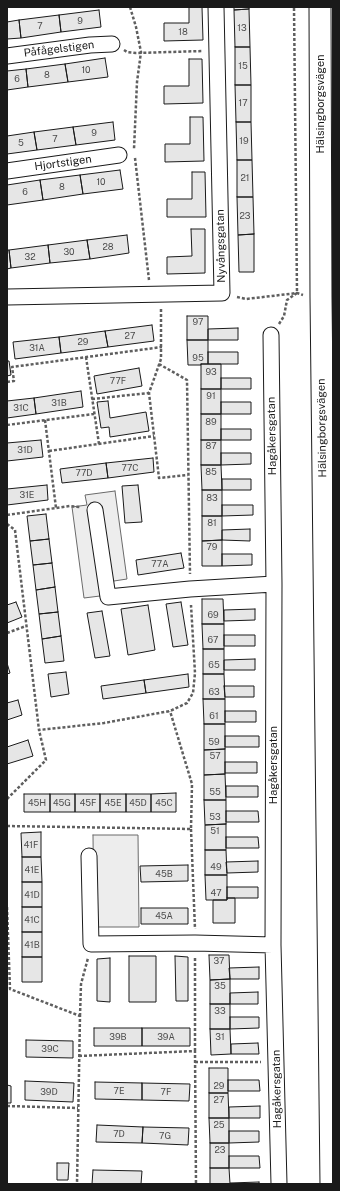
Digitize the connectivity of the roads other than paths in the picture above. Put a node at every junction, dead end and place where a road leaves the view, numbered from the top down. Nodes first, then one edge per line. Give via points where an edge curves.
1 (216, 7) edge
2 (320, 7) edge
3 (112, 44) road end
4 (7, 56) edge
5 (119, 156) dead end
6 (7, 171) edge
7 (7, 296) edge
8 (271, 336) road end
9 (95, 510) road end
10 (274, 584) junction
11 (89, 856) dead end
12 (274, 945) junction
13 (279, 1184) edge
14 (331, 1184) edge

1 - 7 street, Nyvångsgatan via 222,293
2 - 14 main road, Hälsingborgsvägen
3 - 4 street, Påfågelstigen
5 - 6 street, Hjortstigen
8 - 10 street, Hagåkersgatan
9 - 10 street via 108,597
10 - 12 street, Hagåkersgatan
11 - 12 street via 91,944
12 - 13 street, Hagåkersgatan

